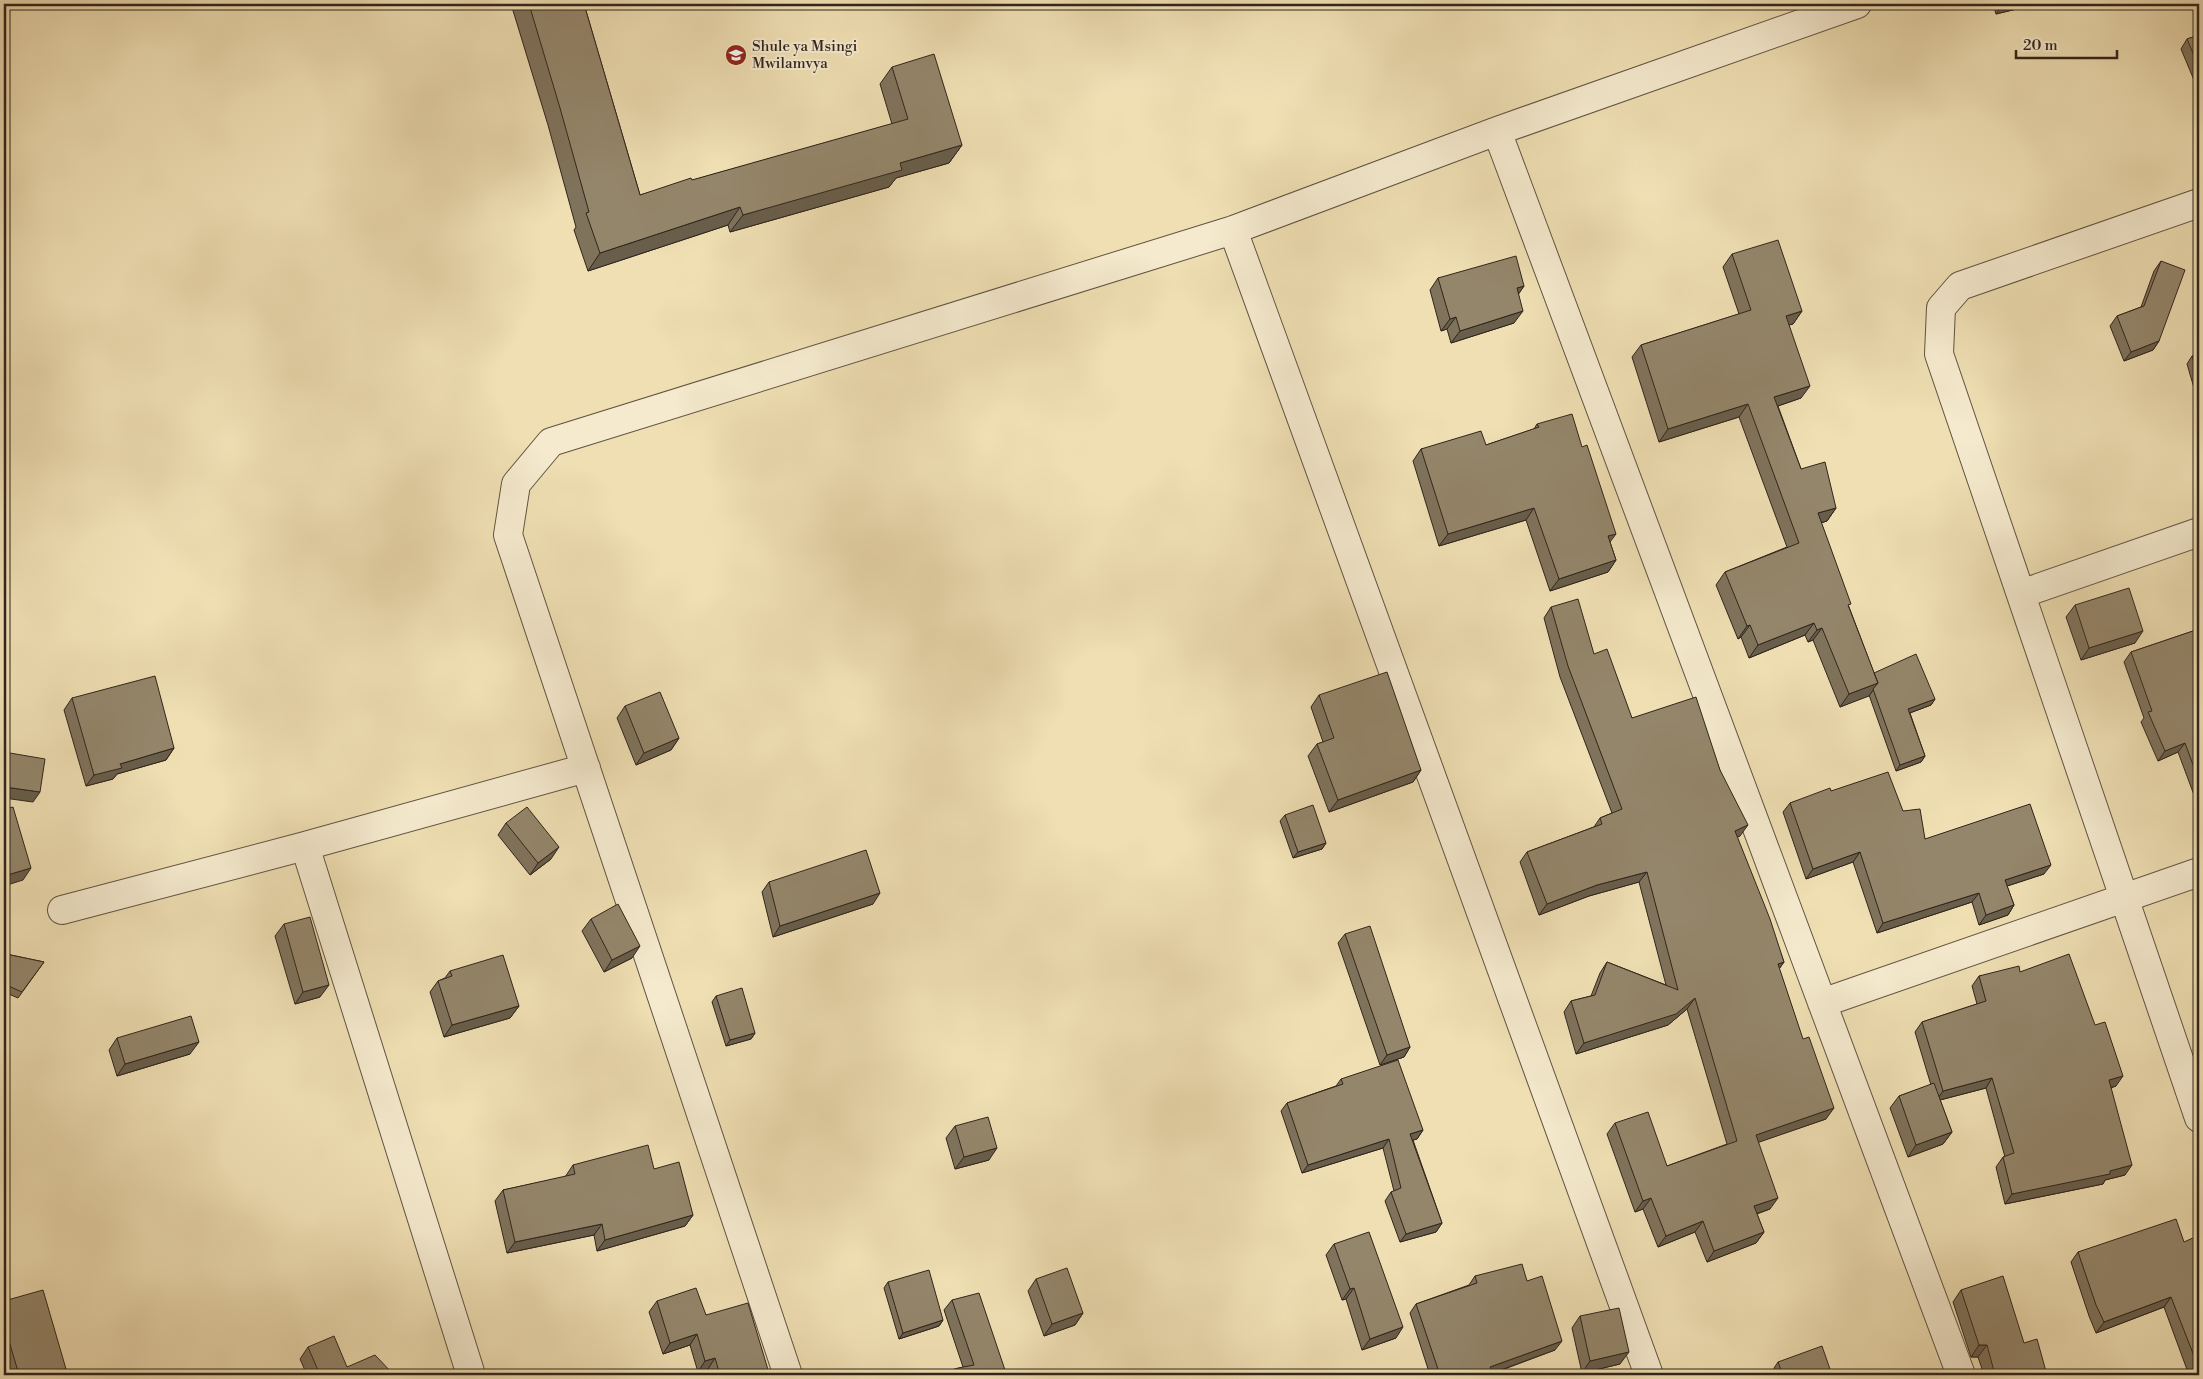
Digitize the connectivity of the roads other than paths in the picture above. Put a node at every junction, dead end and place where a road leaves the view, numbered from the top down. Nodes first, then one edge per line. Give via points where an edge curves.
1 (1857, 4) edge
2 (1497, 131) junction
3 (2199, 203) edge
4 (1233, 230) junction
5 (2199, 532) edge
6 (2021, 594) junction
7 (586, 768) junction
8 (306, 846) junction
9 (2199, 872) edge
10 (2124, 898) junction
11 (62, 910) dead end
12 (1822, 1004) junction
13 (2199, 1118) edge
14 (471, 1375) edge
15 (788, 1375) edge
16 (1649, 1375) edge
17 (1961, 1375) edge

1 - 2 street
2 - 4 street
2 - 12 street
3 - 6 street via 1960,286 1941,308 1939,354
4 - 7 street via 551,442 516,484 508,535
4 - 16 street
5 - 6 street
6 - 10 street
7 - 8 street
7 - 15 street
8 - 11 street
8 - 14 street
9 - 10 street
10 - 12 street
10 - 13 street
12 - 17 street

